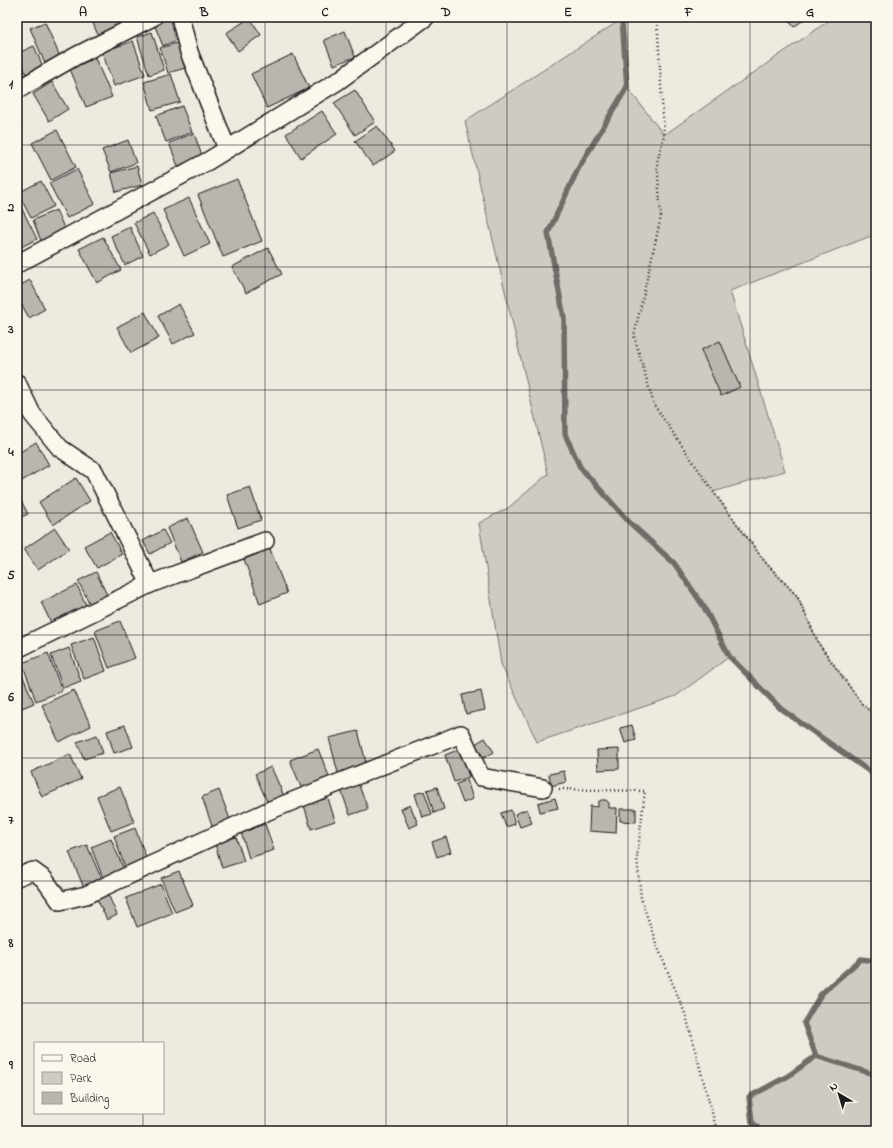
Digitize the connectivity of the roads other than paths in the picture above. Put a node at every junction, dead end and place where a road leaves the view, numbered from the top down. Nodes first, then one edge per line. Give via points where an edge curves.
1 (153, 17) edge
2 (180, 17) edge
3 (426, 17) edge
4 (17, 90) edge
5 (228, 149) junction
6 (17, 264) edge
7 (17, 382) edge
8 (265, 541) dead end
9 (150, 584) junction
10 (17, 649) edge
11 (542, 788) road end
12 (17, 877) edge

1 - 4 street via 76,56
2 - 5 street via 189,52
3 - 5 street via 338,81
5 - 6 street
7 - 9 street via 32,414 60,448 94,471
8 - 9 street
9 - 10 street
11 - 12 street via 481,777 461,734 268,811 86,895 60,901 44,879 33,871

